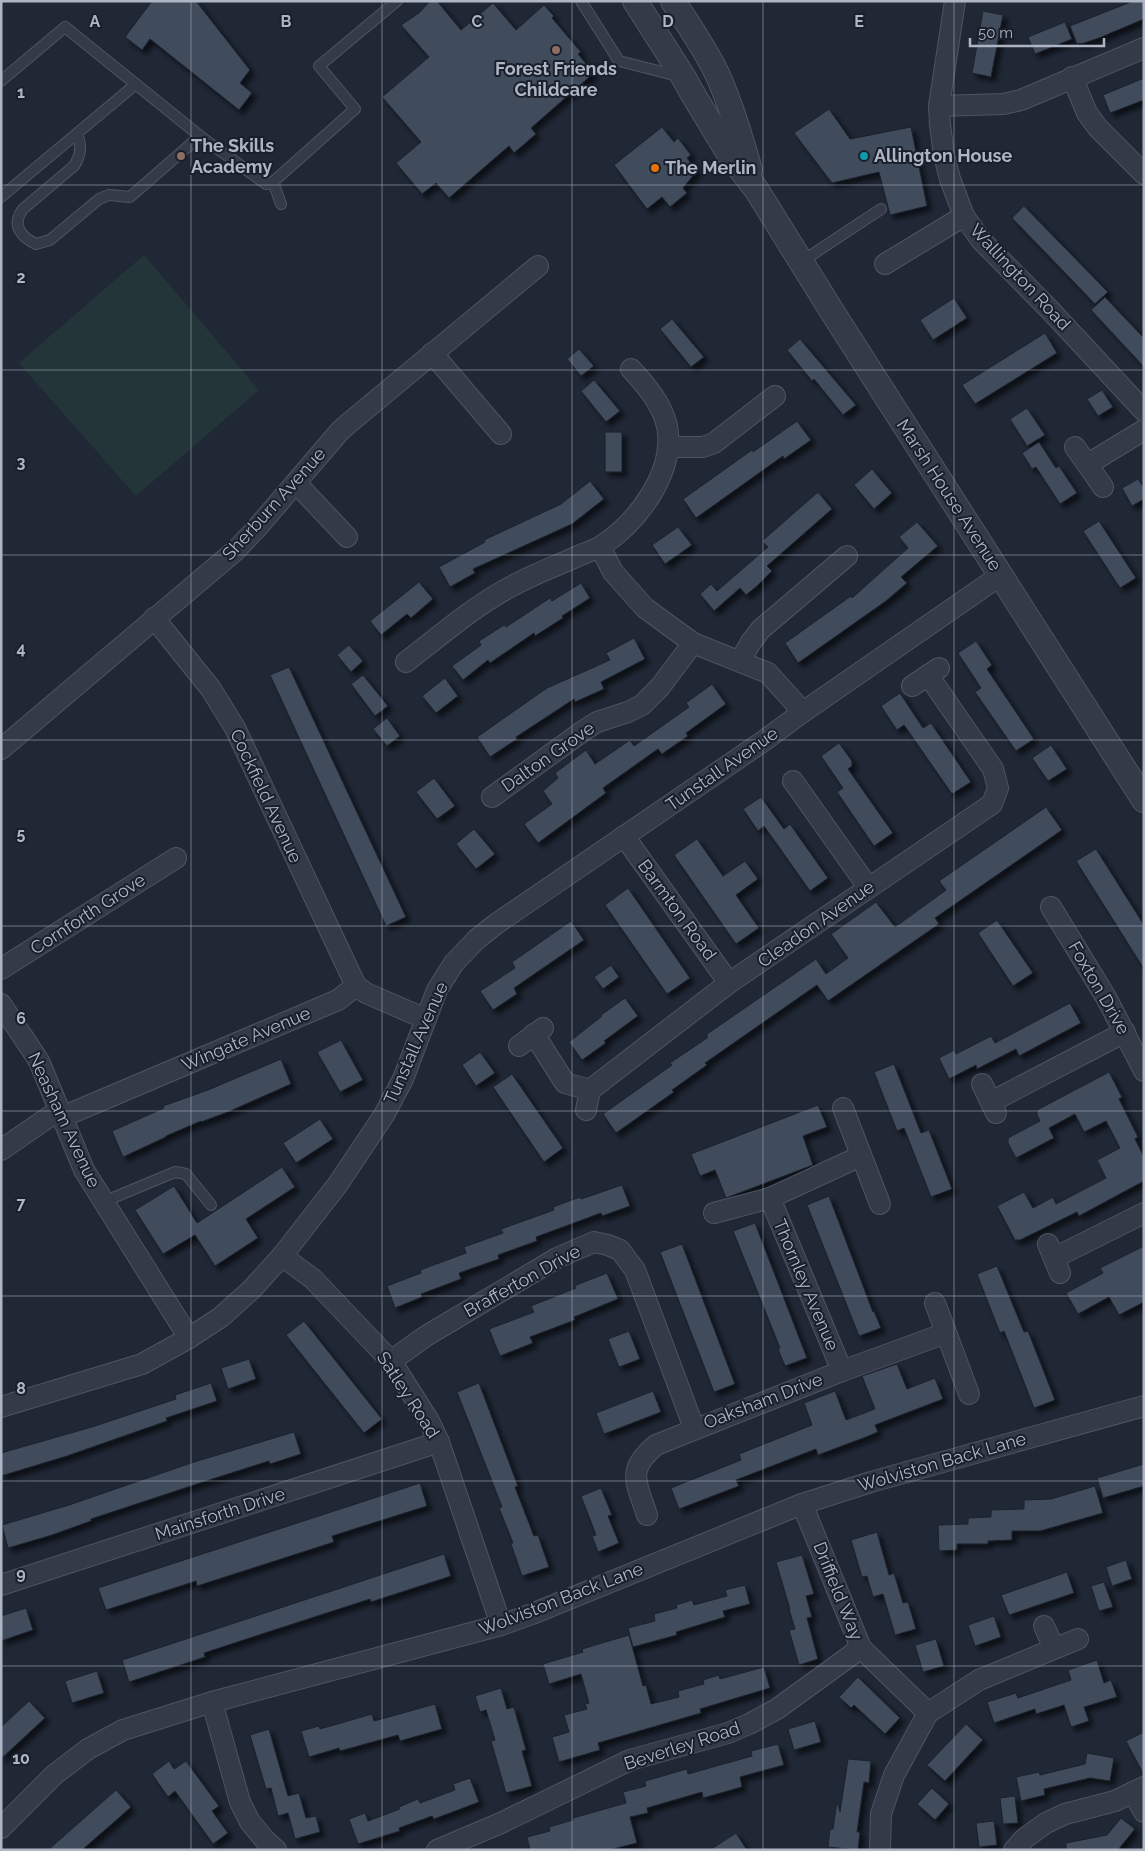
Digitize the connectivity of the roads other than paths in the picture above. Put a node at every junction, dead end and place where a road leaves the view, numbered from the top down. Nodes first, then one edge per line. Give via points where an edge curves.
1 (397, 1) edge
2 (581, 1) edge
3 (635, 1) edge
4 (673, 1) edge
5 (955, 1) edge
6 (1144, 48) edge
7 (1072, 77) junction
8 (684, 78) junction
9 (1, 81) edge
10 (136, 84) junction
11 (939, 106) junction
12 (77, 134) junction
13 (200, 136) junction
14 (1144, 174) edge
15 (273, 182) junction
16 (756, 189) junction
17 (1, 197) edge
18 (281, 204) dead end
19 (882, 210) dead end
20 (964, 216) junction
21 (801, 262) junction
22 (885, 264) dead end
23 (530, 277) dead end
24 (432, 353) junction
25 (631, 369) dead end
26 (775, 396) dead end
27 (1144, 411) edge
28 (1144, 430) edge
29 (501, 434) dead end
30 (668, 447) junction
31 (1075, 447) dead end
32 (1088, 464) junction
33 (296, 483) junction
34 (1103, 487) dead end
35 (334, 532) dead end
36 (600, 547) junction
37 (847, 556) dead end
38 (1001, 575) junction
39 (154, 618) junction
40 (693, 643) junction
41 (740, 661) junction
42 (406, 662) dead end
43 (927, 676) dead end
44 (803, 712) junction
45 (1, 748) edge
46 (793, 782) dead end
47 (492, 797) dead end
48 (1144, 800) edge
49 (624, 836) junction
50 (176, 858) dead end
51 (868, 887) junction
52 (1051, 907) dead end
53 (1, 970) edge
54 (729, 983) junction
55 (356, 986) junction
56 (1, 1004) edge
57 (426, 1019) junction
58 (1125, 1032) junction
59 (532, 1036) dead end
60 (1144, 1071) edge
61 (590, 1090) junction
62 (989, 1100) dead end
63 (843, 1108) dead end
64 (586, 1110) dead end
65 (61, 1114) junction
66 (1, 1150) edge
67 (861, 1156) junction
68 (770, 1198) junction
69 (103, 1202) junction
70 (880, 1204) dead end
71 (210, 1205) dead end
72 (714, 1213) dead end
73 (1144, 1213) edge
74 (282, 1256) junction
75 (1054, 1258) dead end
76 (935, 1303) dead end
77 (946, 1333) junction
78 (189, 1338) junction
79 (391, 1361) junction
80 (842, 1371) junction
81 (969, 1394) dead end
82 (1144, 1406) edge
83 (1, 1407) edge
84 (694, 1428) junction
85 (439, 1442) junction
86 (802, 1504) junction
87 (647, 1515) dead end
88 (1, 1585) edge
89 (501, 1625) junction
90 (1044, 1626) dead end
91 (1078, 1639) dead end
92 (860, 1648) junction
93 (1054, 1648) junction
94 (212, 1702) junction
95 (928, 1714) junction
96 (1138, 1789) edge
97 (1144, 1812) edge
98 (1, 1828) edge
99 (276, 1850) edge
100 (437, 1850) edge
101 (880, 1850) edge
102 (1014, 1850) edge

1 - 15 lane via 319,66 355,109
2 - 8 lane via 619,61
3 - 8 street, Marsh House Avenue
4 - 16 street, Marsh House Avenue via 719,77
5 - 11 street, Wallington Road
6 - 7 street
7 - 11 street via 1021,100 1002,104
7 - 14 street via 1087,113 1098,128
8 - 16 street, Marsh House Avenue via 730,154
9 - 10 lane via 65,27
10 - 12 lane
10 - 13 lane
11 - 20 street, Wallington Road via 944,154
12 - 13 lane via 80,156 74,166 23,209 18,217 23,238 36,244 50,240 99,198 130,197
12 - 17 lane
13 - 15 lane via 266,184
15 - 18 lane
16 - 21 street, Marsh House Avenue
19 - 21 lane
20 - 22 street
20 - 27 street, Wallington Road via 981,240
21 - 38 street, Marsh House Avenue
23 - 24 street, Sherburn Avenue
24 - 29 street via 474,415
24 - 33 street, Sherburn Avenue via 340,431
25 - 30 street via 646,384 660,407
26 - 30 street via 737,413 714,443 704,447
28 - 32 street
30 - 36 street via 653,491 634,519
31 - 32 street
32 - 34 street
33 - 35 street
33 - 39 street, Sherburn Avenue via 236,550
36 - 40 street via 613,572 645,608
36 - 42 street via 514,584
37 - 41 street via 761,629
38 - 44 street, Tunstall Avenue
38 - 48 street, Marsh House Avenue
39 - 45 street, Sherburn Avenue
39 - 55 street, Cockfield Avenue via 211,688 234,728
40 - 41 street
40 - 47 street, Dalton Grove via 642,705 590,726
41 - 44 street via 768,673
43 - 51 street, Cleadon Avenue via 993,769 998,788 992,804
44 - 49 street, Tunstall Avenue
46 - 51 street
49 - 54 street, Barmton Road
49 - 57 street, Tunstall Avenue via 477,939 454,963 437,990
50 - 53 street, Cornforth Grove
51 - 54 street, Cleadon Avenue
52 - 58 street, Foxton Drive
54 - 61 street, Cleadon Avenue
55 - 57 street
55 - 65 street, Wingate Avenue via 338,1000
56 - 65 street, Neasham Avenue via 38,1061
57 - 74 street, Tunstall Avenue via 403,1080 384,1115 338,1184
58 - 60 street, Foxton Drive
58 - 62 street
59 - 61 street via 566,1083
61 - 64 street
63 - 67 street
65 - 66 street, Wingate Avenue
65 - 69 street, Neasham Avenue via 84,1170
67 - 68 street, Thornley Avenue
67 - 70 street
68 - 72 street, Thornley Avenue
68 - 80 street, Thornley Avenue
69 - 71 lane via 175,1172 186,1174
69 - 78 street, Neasham Avenue
73 - 75 street
74 - 78 street, Tunstall Avenue via 252,1290 221,1317
74 - 79 street, Satley Road via 313,1278
76 - 77 street
77 - 80 street, Oaksham Drive
77 - 81 street
78 - 83 street, Tunstall Avenue via 142,1364
79 - 84 street, Brafferton Drive via 426,1336 558,1258 594,1242 608,1245 620,1250 635,1270
79 - 85 street, Satley Road
80 - 84 street, Oaksham Drive
82 - 86 street, Wolviston Back Lane
84 - 87 street, Oaksham Drive via 656,1444 642,1456 636,1481
85 - 88 street, Mainsforth Drive
85 - 89 street, Satley Road
86 - 89 street, Wolviston Back Lane
86 - 92 street, Driffield Way
89 - 94 street, Wolviston Back Lane
90 - 93 street
91 - 93 street
92 - 95 street, Driffield Way
92 - 100 street, Beverley Road via 777,1709 749,1724 728,1733 630,1760 501,1823
93 - 95 street via 980,1680
94 - 98 street, Wolviston Back Lane via 123,1730 88,1749 54,1775
94 - 99 street via 240,1802 250,1822
95 - 101 street via 894,1775 881,1814
96 - 97 street
96 - 102 street via 1115,1801 1065,1814 1046,1823

